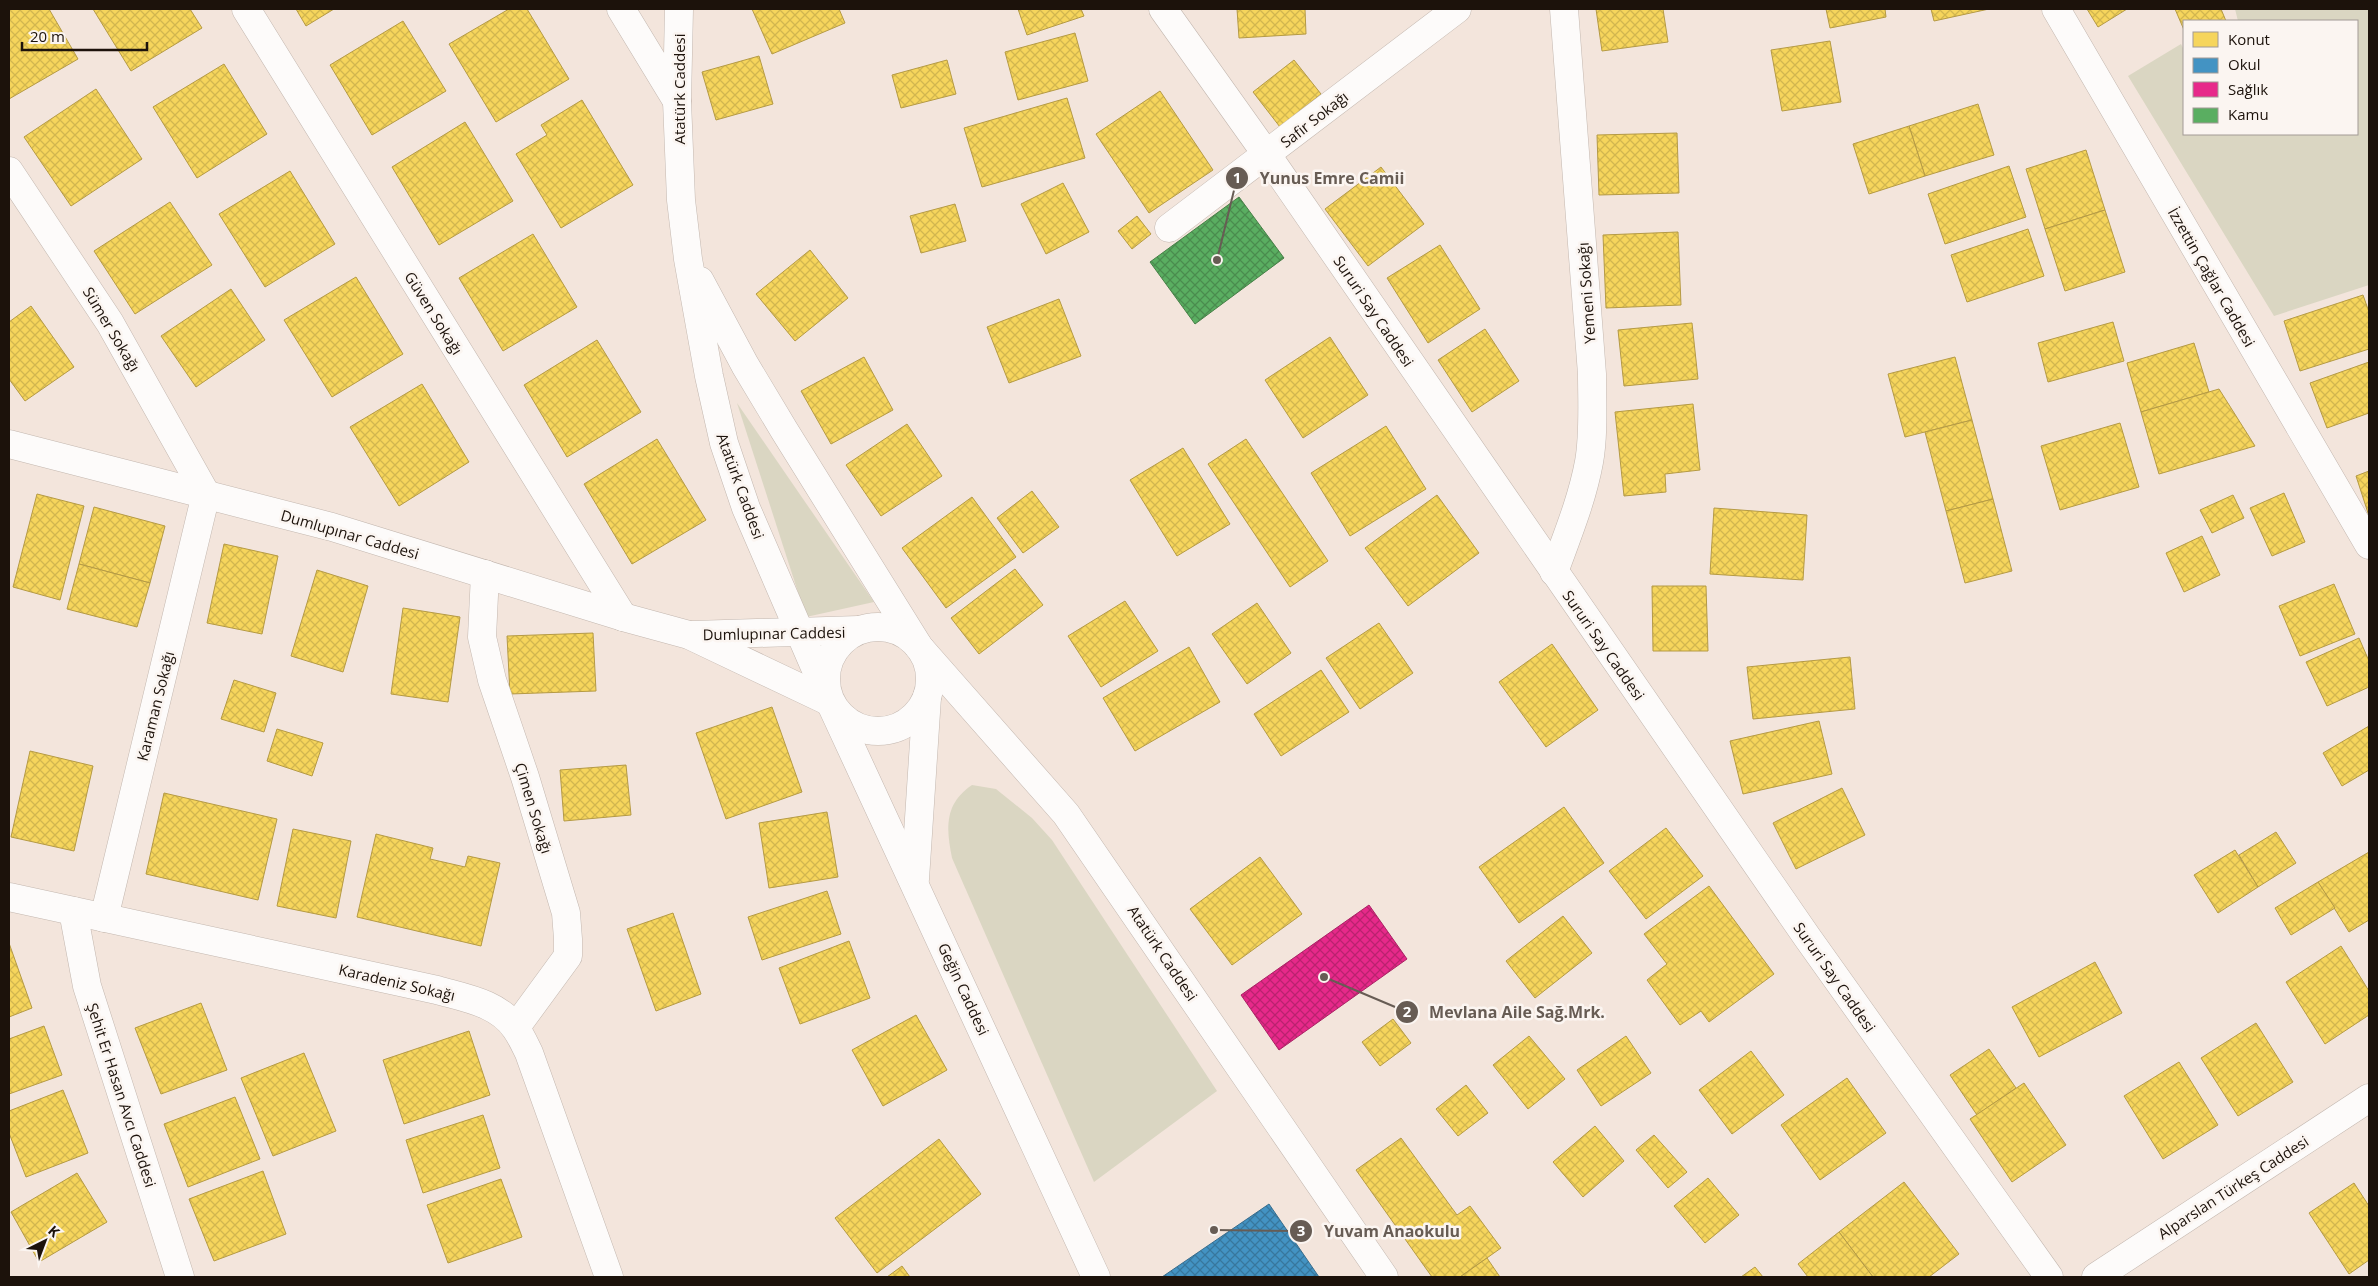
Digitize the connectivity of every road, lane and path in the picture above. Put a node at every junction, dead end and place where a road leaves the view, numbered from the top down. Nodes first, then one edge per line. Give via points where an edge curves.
1 (246, 9) edge
2 (621, 9) edge
3 (679, 9) edge
4 (1164, 9) edge
5 (1457, 9) edge
6 (1564, 9) edge
7 (2056, 9) edge
8 (677, 101) junction
9 (1267, 155) junction
10 (9, 171) edge
11 (1169, 228) dead end
12 (688, 259) junction
13 (9, 444) edge
14 (206, 494) junction
15 (2369, 545) edge
16 (1554, 572) junction
17 (485, 574) junction
18 (623, 617) junction
19 (859, 630) junction
20 (800, 632) junction
21 (689, 635) junction
22 (919, 647) junction
23 (927, 697) junction
24 (830, 702) junction
25 (915, 884) junction
26 (9, 897) edge
27 (73, 911) junction
28 (104, 918) junction
29 (516, 1027) junction
30 (2369, 1098) edge
31 (180, 1277) edge
32 (609, 1277) edge
33 (1096, 1277) edge
34 (1384, 1277) edge
35 (2049, 1277) edge
36 (2096, 1277) edge

1 - 18 street, Güven Sokağı
2 - 8 street
3 - 8 street, Atatürk Caddesi
4 - 9 street, Sururi Say Caddesi
5 - 9 street, Safir Sokağı
6 - 16 street, Yemeni Sokağı via 1592,374 1592,428 1590,461 1582,494
7 - 15 street, İzzettin Çağlar Caddesi
8 - 12 street, Atatürk Caddesi
9 - 11 street, Safir Sokağı
9 - 16 street, Sururi Say Caddesi
10 - 14 street, Sümer Sokağı via 110,323
12 - 20 street, Atatürk Caddesi via 724,444 746,508
12 - 22 street, Atatürk Caddesi via 765,398
13 - 14 street, Dumlupınar Caddesi
14 - 17 street, Dumlupınar Caddesi via 332,527
14 - 28 street, Karaman Sokağı
16 - 35 street, Sururi Say Caddesi via 1807,937
17 - 18 street, Dumlupınar Caddesi
17 - 29 street, Çimen Sokağı via 482,637 492,680 566,913 568,939 568,956
18 - 21 street, Dumlupınar Caddesi
19 - 20 street, Dumlupınar Caddesi
19 - 22 street, Atatürk Caddesi via 892,629
19 - 24 street via 834,651 827,666
20 - 21 street, Dumlupınar Caddesi
20 - 24 street, Atatürk Caddesi
21 - 24 street, Dumlupınar Caddesi
22 - 23 street, Atatürk Caddesi via 927,663 930,680
22 - 34 street, Atatürk Caddesi via 1066,814
23 - 24 street, Atatürk Caddesi via 905,724 888,730 854,725
23 - 25 street
24 - 25 street, Geğin Caddesi
25 - 33 street, Geğin Caddesi
26 - 27 street, Karadeniz Sokağı
27 - 28 street, Karadeniz Sokağı
27 - 31 street, Şehit Er Hasan Avcı Caddesi via 87,986
28 - 29 street, Karadeniz Sokağı via 453,994 497,1010
29 - 32 street, Karadeniz Sokağı via 530,1053
30 - 36 street, Alparslan Türkeş Caddesi

